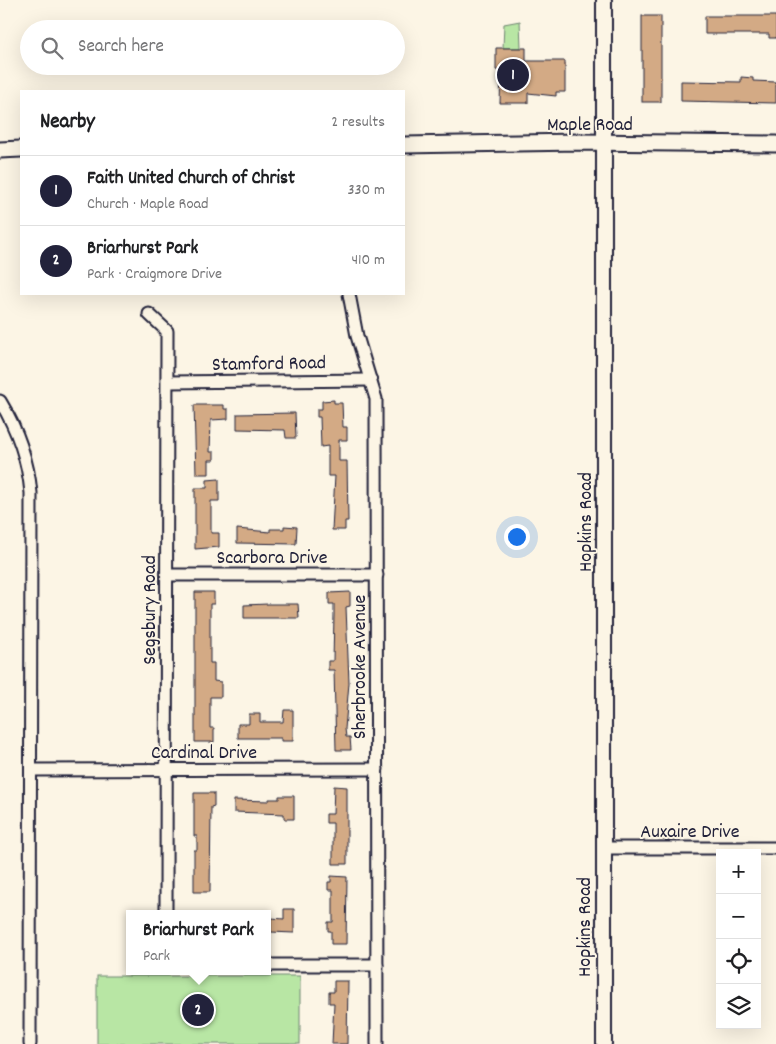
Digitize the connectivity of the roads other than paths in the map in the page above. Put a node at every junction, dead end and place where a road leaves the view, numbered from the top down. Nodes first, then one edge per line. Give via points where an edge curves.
1 (604, 0) edge
2 (604, 142) junction
3 (776, 144) edge
4 (405, 145) edge
5 (20, 149) edge
6 (0, 150) edge
7 (349, 295) edge
8 (149, 314) dead end
9 (371, 380) junction
10 (168, 382) junction
11 (0, 401) edge
12 (167, 575) junction
13 (377, 575) junction
14 (377, 769) junction
15 (30, 770) junction
16 (166, 770) junction
17 (603, 848) junction
18 (776, 848) edge
19 (166, 910) edge
20 (271, 965) edge
21 (377, 965) junction
22 (30, 1044) edge
23 (377, 1044) edge
24 (604, 1044) edge

1 - 2 street, Hopkins Road
2 - 3 main road, Maple Road
2 - 4 main road, Maple Road
2 - 17 street, Hopkins Road
5 - 6 main road
7 - 9 street, Sherbrooke Avenue via 357,336
8 - 10 street, Segsbury Road via 167,332
9 - 10 street, Stamford Road
9 - 13 street, Sherbrooke Avenue via 376,398
10 - 12 street, Segsbury Road
11 - 15 street via 26,458 31,493
12 - 13 street, Scarbora Drive
12 - 16 street, Segsbury Road
13 - 14 street, Sherbrooke Avenue
14 - 16 street, Cardinal Drive
14 - 21 street, Sherbrooke Avenue
15 - 16 street, Cardinal Drive
15 - 22 street
16 - 19 street, Segsbury Road
17 - 18 street, Auxaire Drive
17 - 24 street, Hopkins Road
20 - 21 street
21 - 23 street, Sherbrooke Avenue

